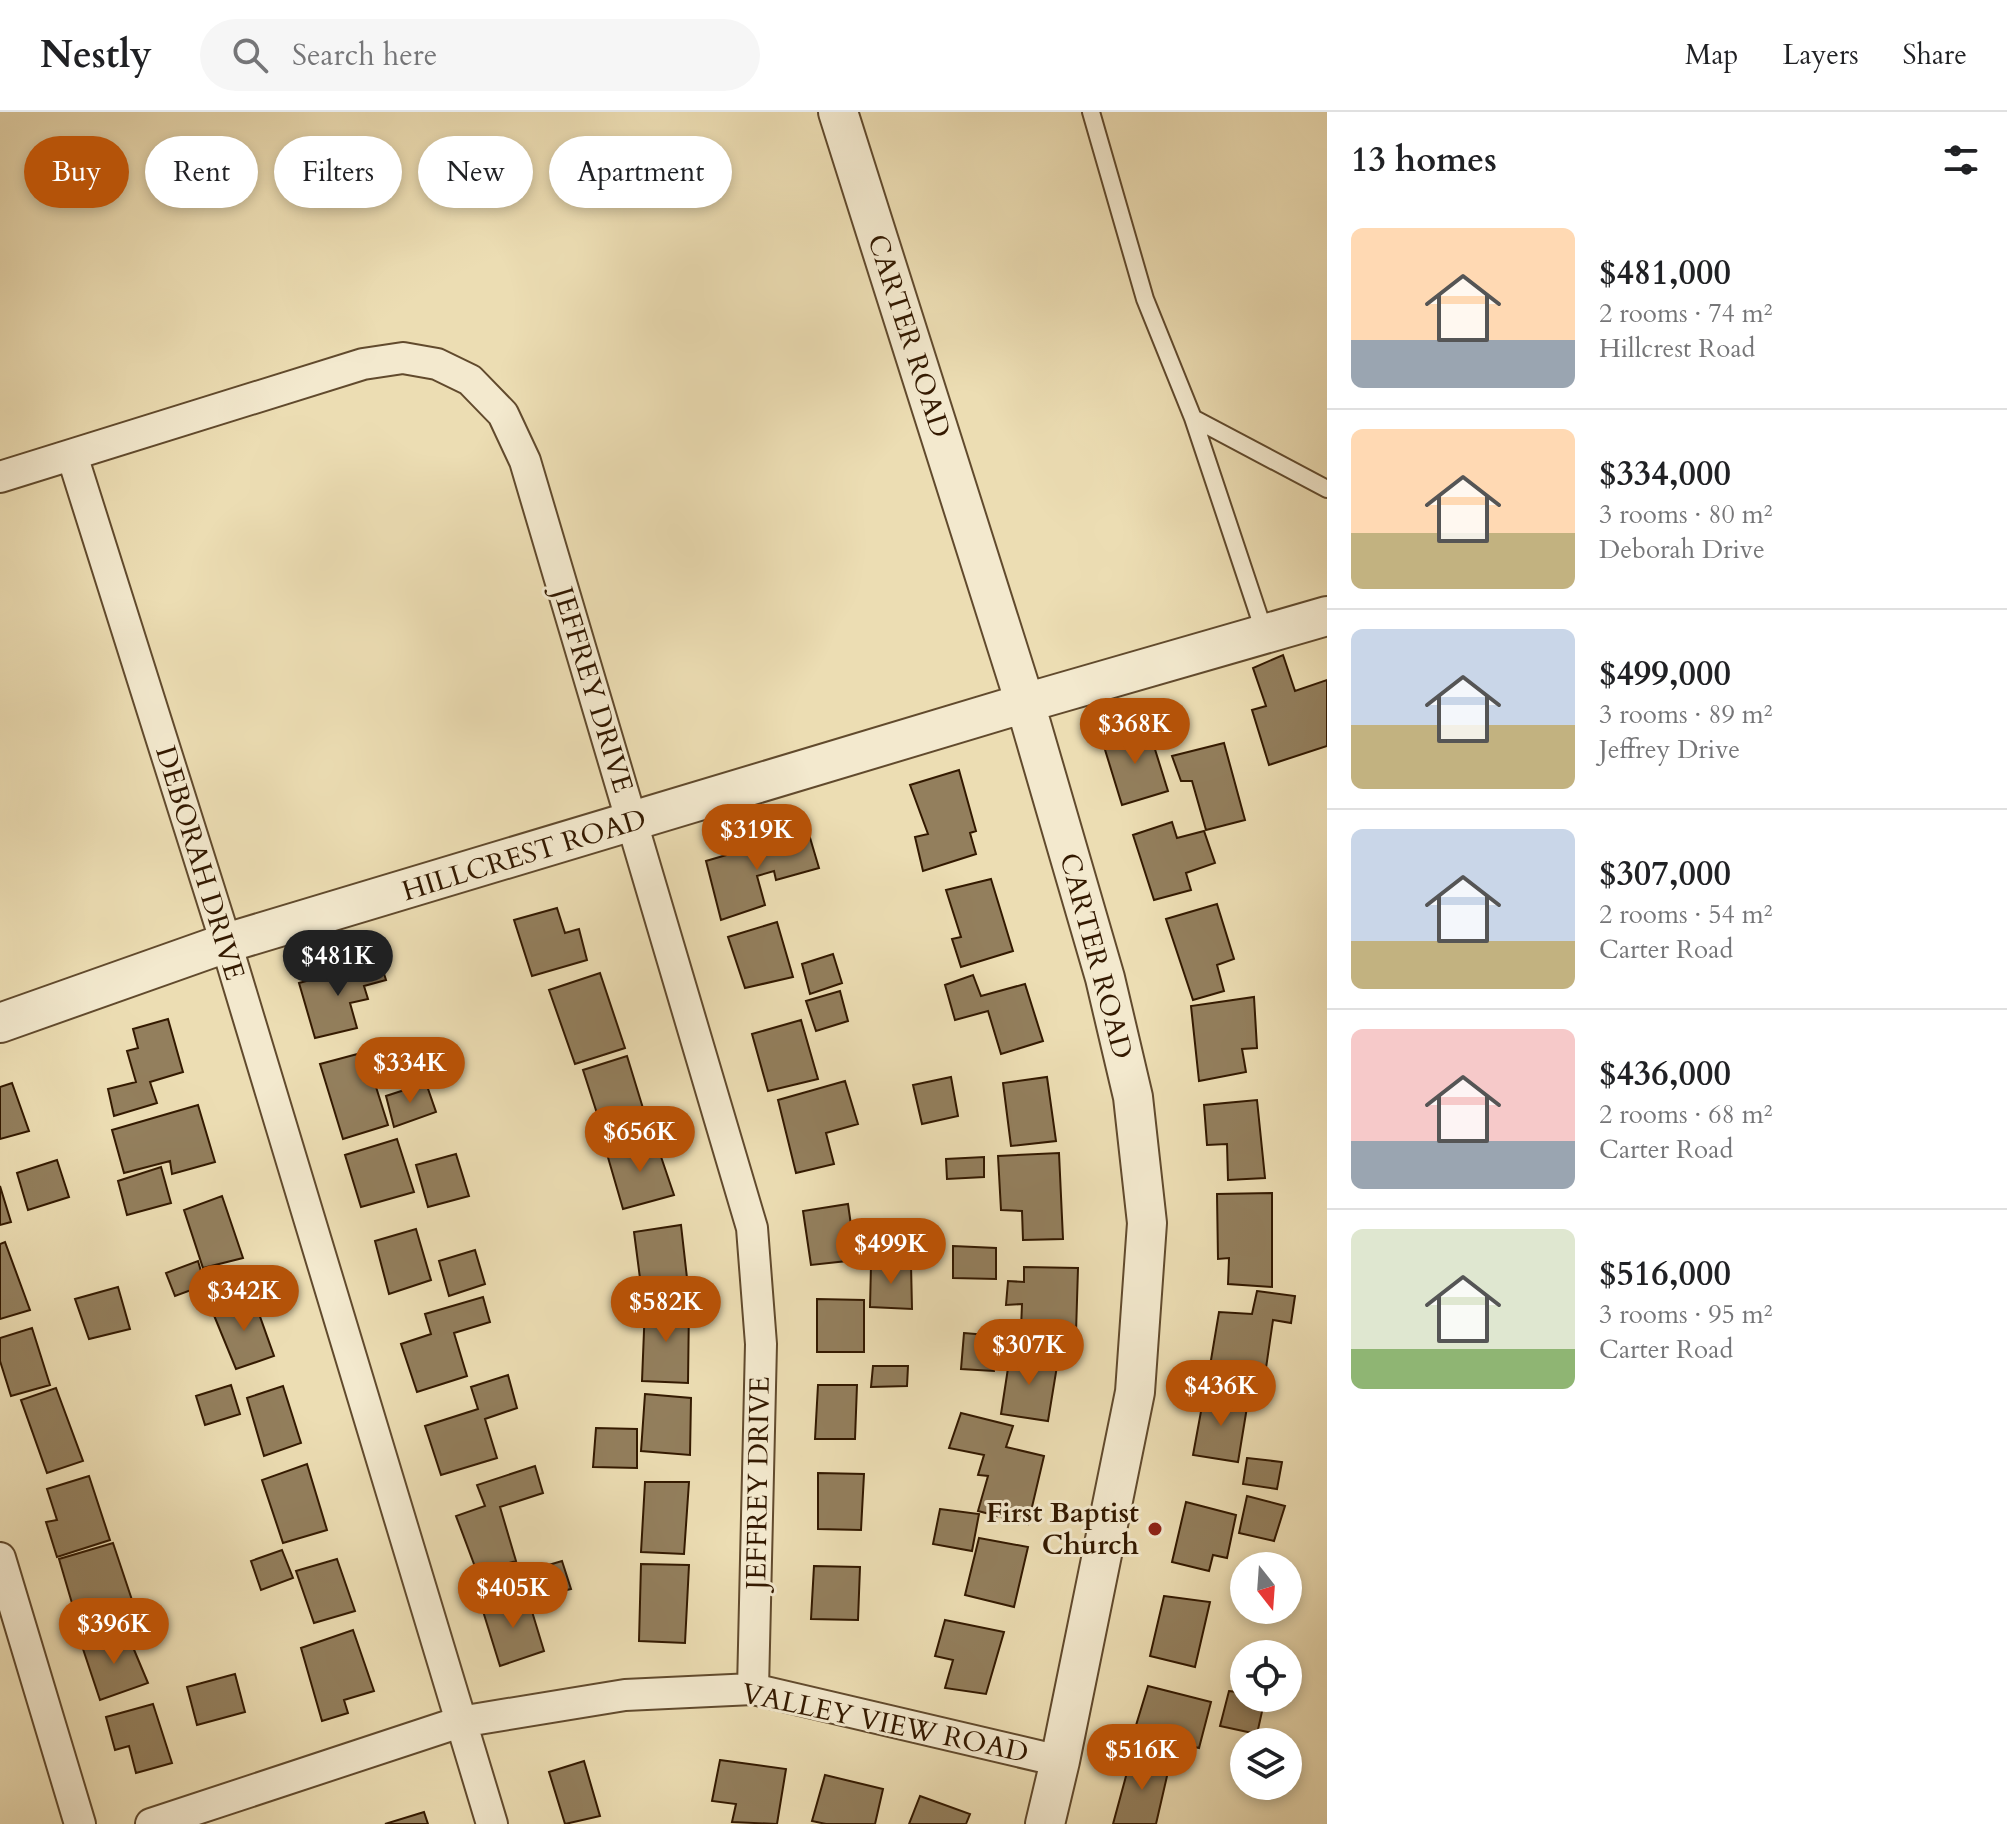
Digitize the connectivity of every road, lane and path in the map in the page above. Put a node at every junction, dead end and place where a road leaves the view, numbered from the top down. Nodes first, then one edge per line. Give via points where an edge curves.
1 (838, 112) edge
2 (1091, 112) edge
3 (1193, 418) junction
4 (72, 455) junction
5 (0, 477) edge
6 (1327, 489) edge
7 (1327, 616) edge
8 (1266, 635) junction
9 (1025, 703) junction
10 (633, 823) junction
11 (226, 943) junction
12 (0, 1023) edge
13 (0, 1558) edge
14 (753, 1689) junction
15 (460, 1722) junction
16 (1060, 1761) junction
17 (80, 1824) edge
18 (151, 1824) edge
19 (492, 1824) edge
20 (1045, 1824) edge

1 - 9 street, CARTER ROAD
2 - 3 lane via 1145,299
3 - 6 lane
3 - 8 lane
4 - 5 street, JEFFREY DRIVE
4 - 10 street, JEFFREY DRIVE via 363,364 403,358 437,364 470,380 503,414 525,461
4 - 11 street, DEBORAH DRIVE
7 - 8 street, HILLCREST ROAD
8 - 9 street, HILLCREST ROAD
9 - 10 street, HILLCREST ROAD
9 - 16 street, CARTER ROAD via 1105,978 1129,1082 1147,1223 1135,1392
10 - 11 street, HILLCREST ROAD
10 - 14 street, JEFFREY DRIVE via 752,1228 761,1344
11 - 12 street, HILLCREST ROAD
11 - 15 street, DEBORAH DRIVE
13 - 17 street
14 - 15 street, VALLEY VIEW ROAD via 625,1695
14 - 16 street, VALLEY VIEW ROAD
15 - 18 street, VALLEY VIEW ROAD
15 - 19 street, DEBORAH DRIVE
16 - 20 street, CARTER ROAD

